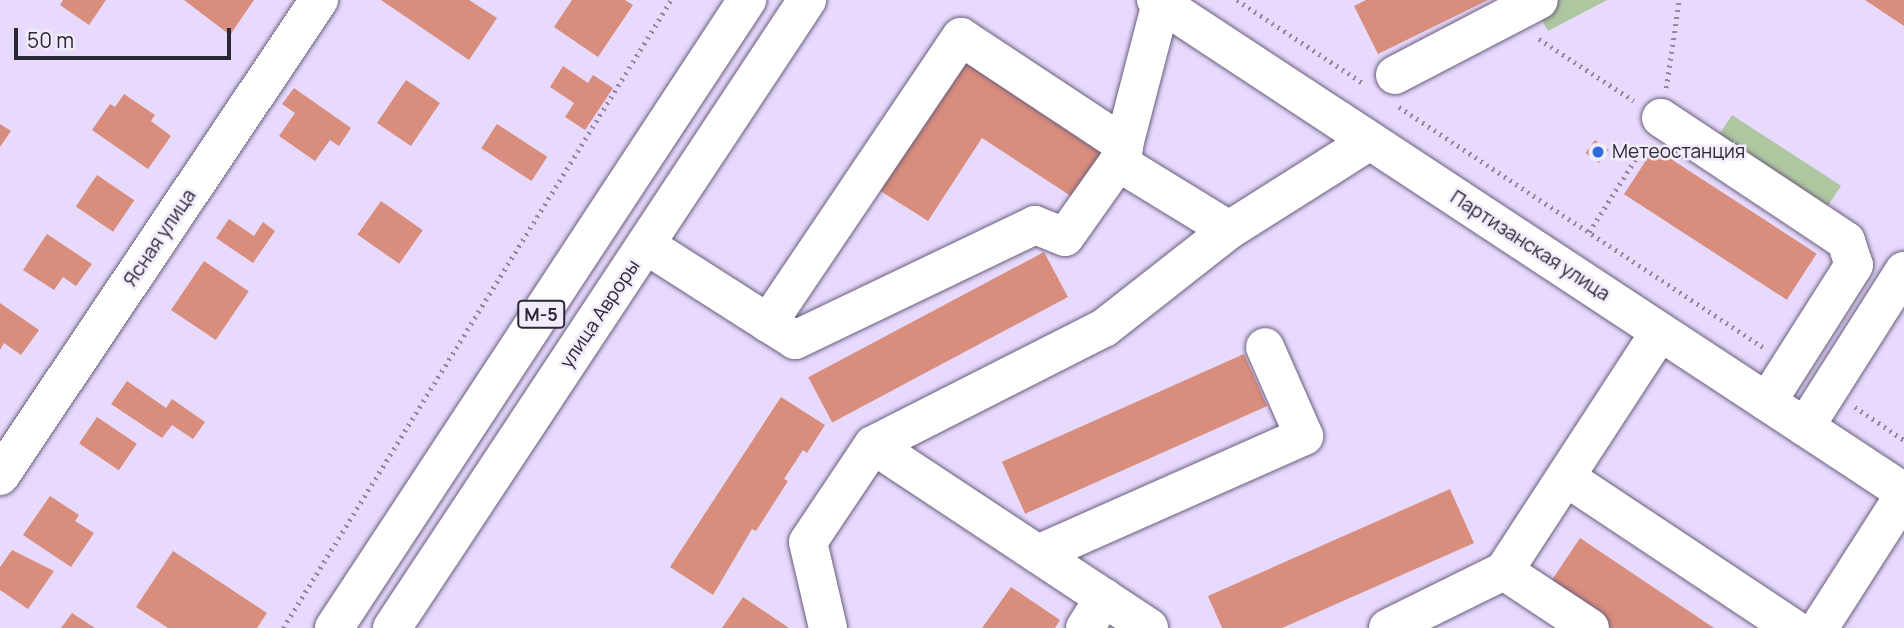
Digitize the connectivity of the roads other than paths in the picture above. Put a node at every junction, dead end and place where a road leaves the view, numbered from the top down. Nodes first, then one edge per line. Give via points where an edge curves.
1 (319, 0) edge
2 (747, 0) edge
3 (807, 0) edge
4 (1159, 2) edge
5 (1532, 15) edge
6 (1387, 89) road end
7 (1661, 118) road end
8 (1370, 141) junction
9 (1121, 153) junction
10 (1229, 230) junction
11 (646, 245) junction
12 (1904, 271) edge
13 (768, 323) junction
14 (1660, 332) junction
15 (1265, 347) dead end
16 (1767, 402) junction
17 (1805, 427) junction
18 (873, 445) junction
19 (0, 476) edge
20 (1567, 478) junction
21 (1904, 494) edge
22 (1038, 554) junction
23 (1504, 571) junction
24 (1094, 613) edge
25 (334, 628) edge
26 (392, 628) edge
27 (828, 628) edge
28 (1149, 628) edge
29 (1388, 628) edge
30 (1590, 628) edge
31 (1793, 628) edge
32 (1819, 628) edge

1 - 19 main road, Ясная улица
2 - 25 main road, М-5
3 - 11 main road, улица Авроры / М-5
4 - 8 main road, Партизанская улица
4 - 9 main road
5 - 6 main road
7 - 16 main road via 1846,241 1854,265
8 - 10 main road
8 - 14 main road, Партизанская улица
9 - 10 main road
9 - 13 main road via 1065,237 1035,225 795,341
9 - 13 main road via 961,37
10 - 18 main road via 1104,328
11 - 13 main road
11 - 26 main road, улица Авроры / М-5
12 - 17 main road
14 - 16 main road, Партизанская улица
14 - 20 main road
15 - 22 main road via 1304,436
16 - 17 main road, Партизанская улица
17 - 21 main road, Партизанская улица
18 - 22 main road
18 - 27 main road via 808,542
20 - 23 main road
20 - 31 main road
21 - 32 main road
22 - 24 main road
23 - 29 main road
23 - 30 main road
24 - 28 main road

